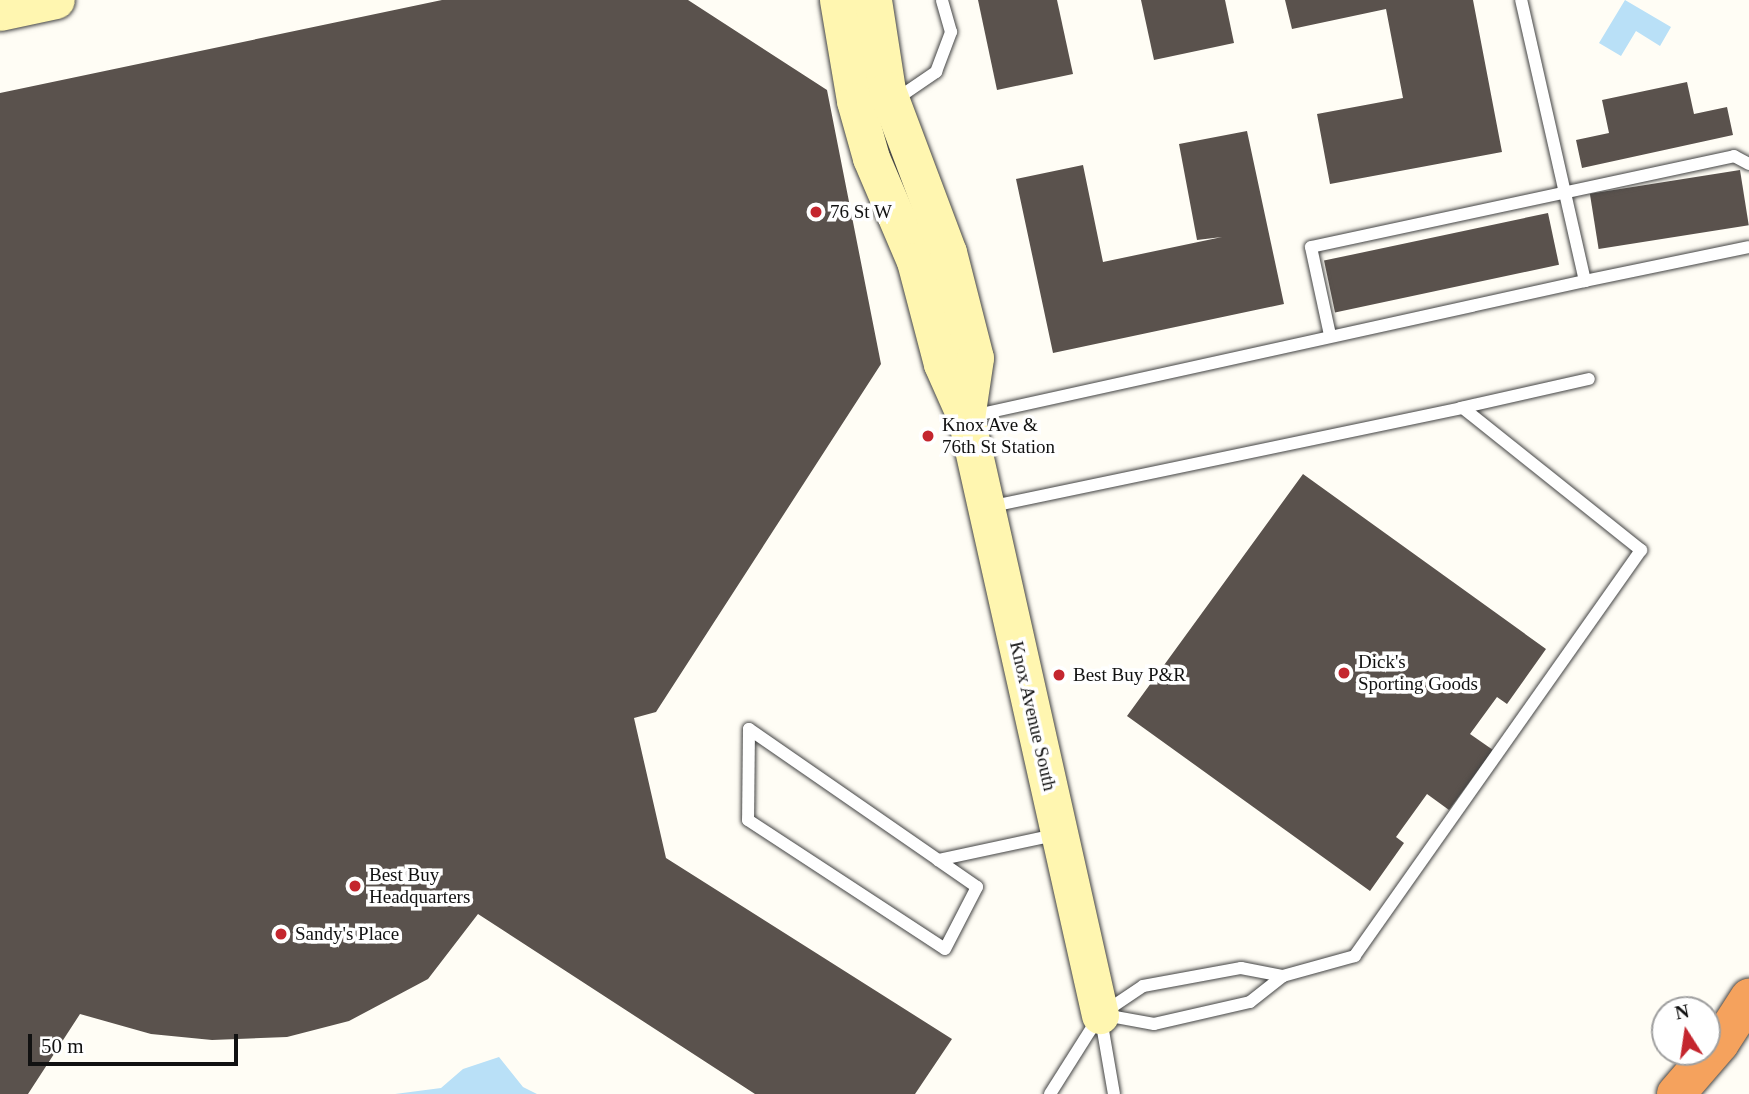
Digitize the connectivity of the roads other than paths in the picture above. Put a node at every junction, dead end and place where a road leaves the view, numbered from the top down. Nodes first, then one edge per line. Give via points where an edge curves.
1 (56, 0) edge
2 (838, 0) edge
3 (873, 0) edge
4 (942, 0) edge
5 (1521, 0) edge
6 (0, 12) edge
7 (875, 107) junction
8 (1749, 164) edge
9 (1565, 192) junction
10 (1749, 247) edge
11 (1585, 281) junction
12 (1330, 335) junction
13 (1589, 379) dead end
14 (1461, 408) junction
15 (966, 418) junction
16 (986, 507) junction
17 (1059, 834) junction
18 (938, 860) junction
19 (1283, 976) junction
20 (1749, 998) edge
21 (1100, 1015) junction
22 (1734, 1038) edge
23 (1049, 1094) edge
24 (1114, 1094) edge
25 (1676, 1094) edge

1 - 6 street
2 - 7 street, Knox Avenue South
3 - 7 street, Knox Avenue South
4 - 7 lane via 951,32 936,72
5 - 9 lane
7 - 15 street, Knox Avenue South via 871,158 915,261 942,364
8 - 9 lane via 1734,156
9 - 11 lane
9 - 12 lane via 1311,247
10 - 11 lane
11 - 12 lane
12 - 15 lane
13 - 14 lane
14 - 16 lane
14 - 19 lane via 1642,550 1355,956
15 - 16 street, Knox Avenue South
16 - 17 street, Knox Avenue South
17 - 18 lane
17 - 21 street, Knox Avenue South
18 - 18 lane via 872,814 749,729 748,820 945,949 977,887
19 - 21 lane via 1241,968 1143,986
19 - 21 lane via 1250,1002 1154,1024
20 - 22 highway
21 - 23 lane
21 - 24 lane
22 - 25 highway

